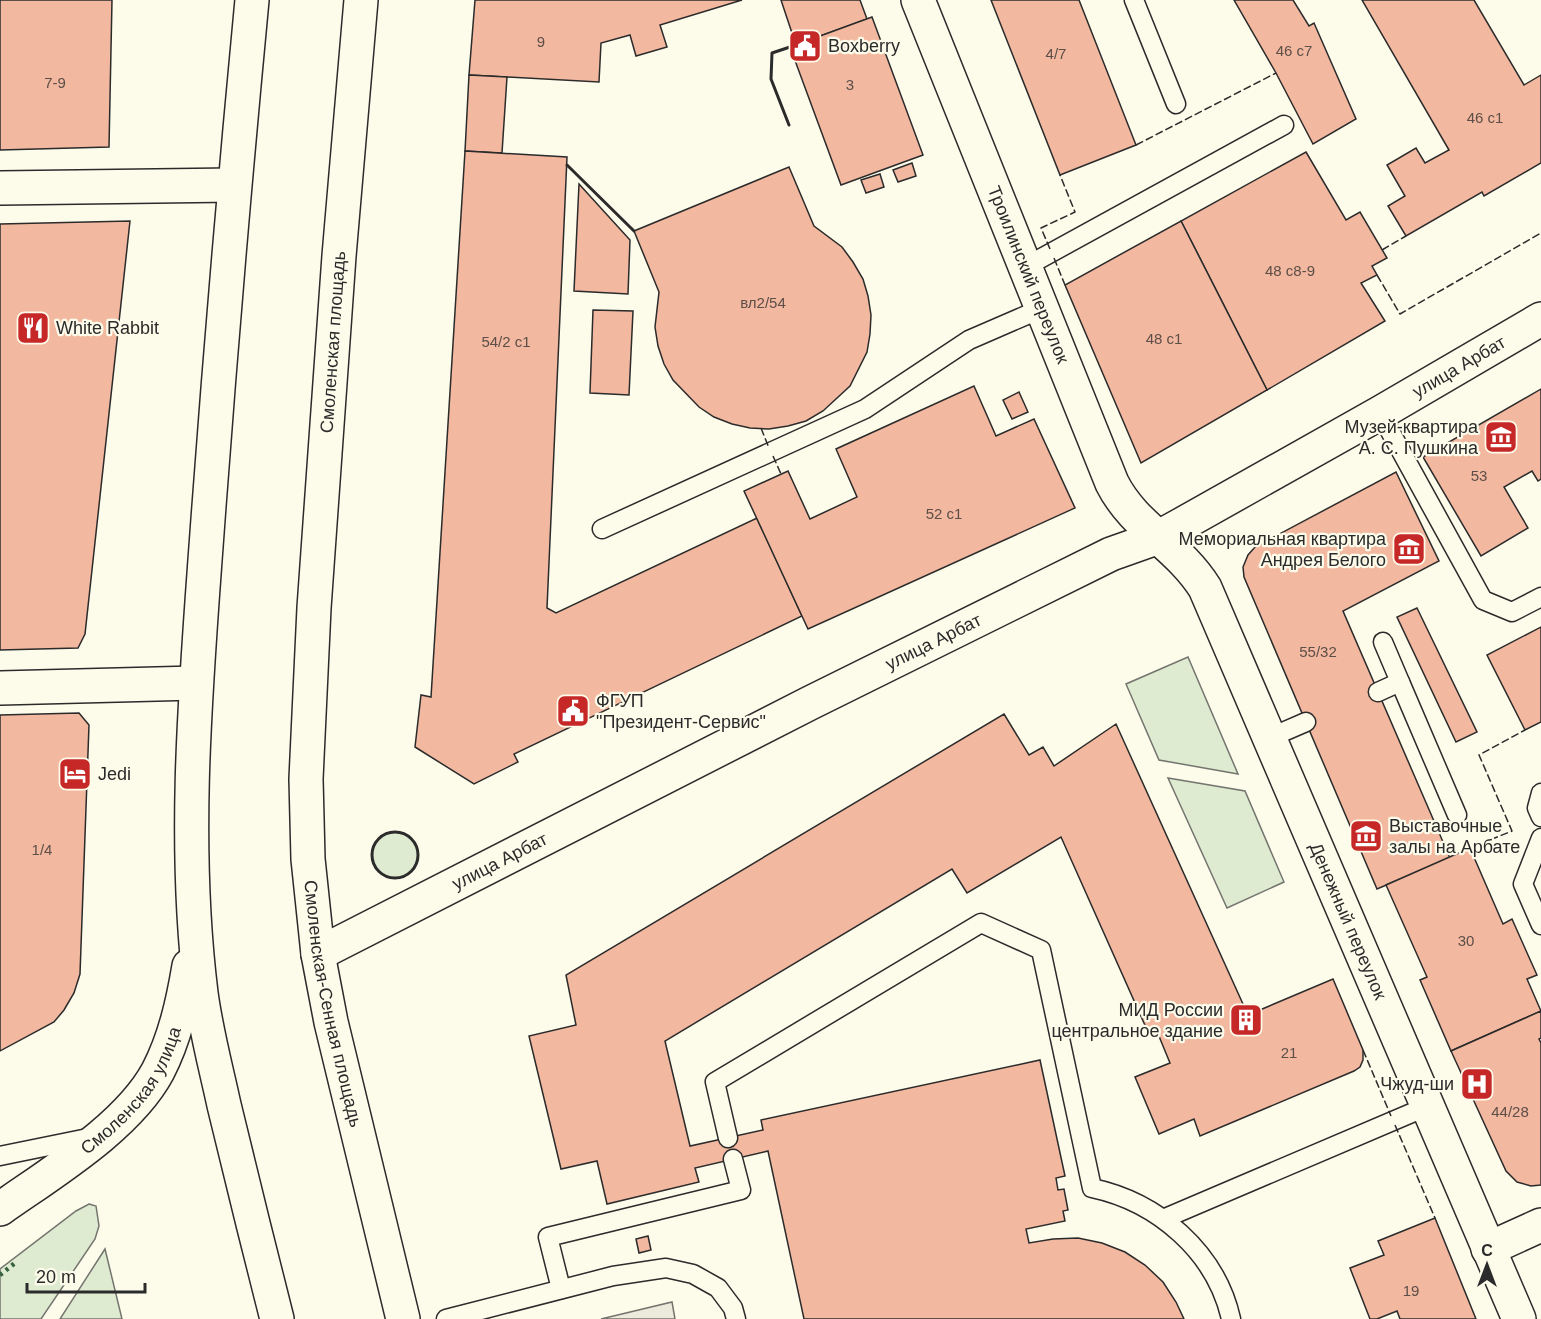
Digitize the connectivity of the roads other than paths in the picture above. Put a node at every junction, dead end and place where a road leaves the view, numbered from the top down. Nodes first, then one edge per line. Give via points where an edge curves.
1 (252, 0) edge
2 (361, 0) edge
3 (918, 0) edge
4 (1134, 0) edge
5 (1176, 104) dead end
6 (1284, 124) dead end
7 (234, 185) junction
8 (0, 188) edge
9 (1025, 267) junction
10 (1043, 308) junction
11 (1541, 319) edge
12 (1380, 413) junction
13 (602, 529) dead end
14 (1169, 531) junction
15 (1541, 597) edge
16 (1383, 642) dead end
17 (1400, 682) junction
18 (196, 683) junction
19 (310, 684) joint
20 (0, 688) edge
21 (1378, 692) dead end
22 (1306, 722) dead end
23 (1269, 738) junction
24 (1541, 794) edge
25 (1457, 815) dead end
26 (1541, 817) edge
27 (1541, 838) edge
28 (1541, 925) edge
29 (195, 928) junction
30 (318, 954) junction
31 (1428, 1106) junction
32 (105, 1134) junction
33 (728, 1138) dead end
34 (0, 1156) edge
35 (733, 1159) dead end
36 (0, 1209) edge
37 (1163, 1219) junction
38 (1541, 1225) edge
39 (1488, 1249) junction
40 (561, 1289) junction
41 (277, 1319) edge
42 (403, 1319) edge
43 (446, 1319) edge
44 (736, 1319) edge
45 (1231, 1319) edge
46 (1518, 1319) edge

1 - 7 street
2 - 19 street, Смоленская площадь
3 - 9 street, Троилинский переулок
4 - 5 lane
6 - 9 lane
7 - 8 street
7 - 18 street
9 - 10 street, Троилинский переулок
10 - 13 lane via 969,340 865,409
10 - 14 street, Троилинский переулок via 1121,501 1139,520
11 - 12 street, улица Арбат
12 - 14 street, улица Арбат
12 - 15 lane via 1483,600 1512,612
14 - 23 street, Денежный переулок via 1205,588
14 - 30 street, улица Арбат via 1110,554
16 - 17 lane
17 - 21 lane
17 - 25 lane
18 - 20 street
18 - 29 street
19 - 30 street, Смоленская-Сенная площадь via 307,848
22 - 23 lane
23 - 31 street, Денежный переулок
24 - 26 lane via 1537,808
27 - 28 lane via 1523,884
29 - 32 street, Смоленская улица via 177,1024 158,1072
29 - 41 street via 201,997 214,1062
30 - 42 street, Смоленская-Сенная площадь
31 - 37 lane
31 - 39 street, Денежный переулок
32 - 34 lane
32 - 36 street, Смоленская улица
33 - 37 lane via 715,1082 981,923 1041,950 1092,1188 1134,1201
35 - 40 lane via 741,1190 548,1237
37 - 45 lane via 1204,1260 1220,1287
38 - 39 street
39 - 46 street, Денежный переулок
40 - 43 lane
40 - 44 lane via 666,1268 693,1274 718,1288

